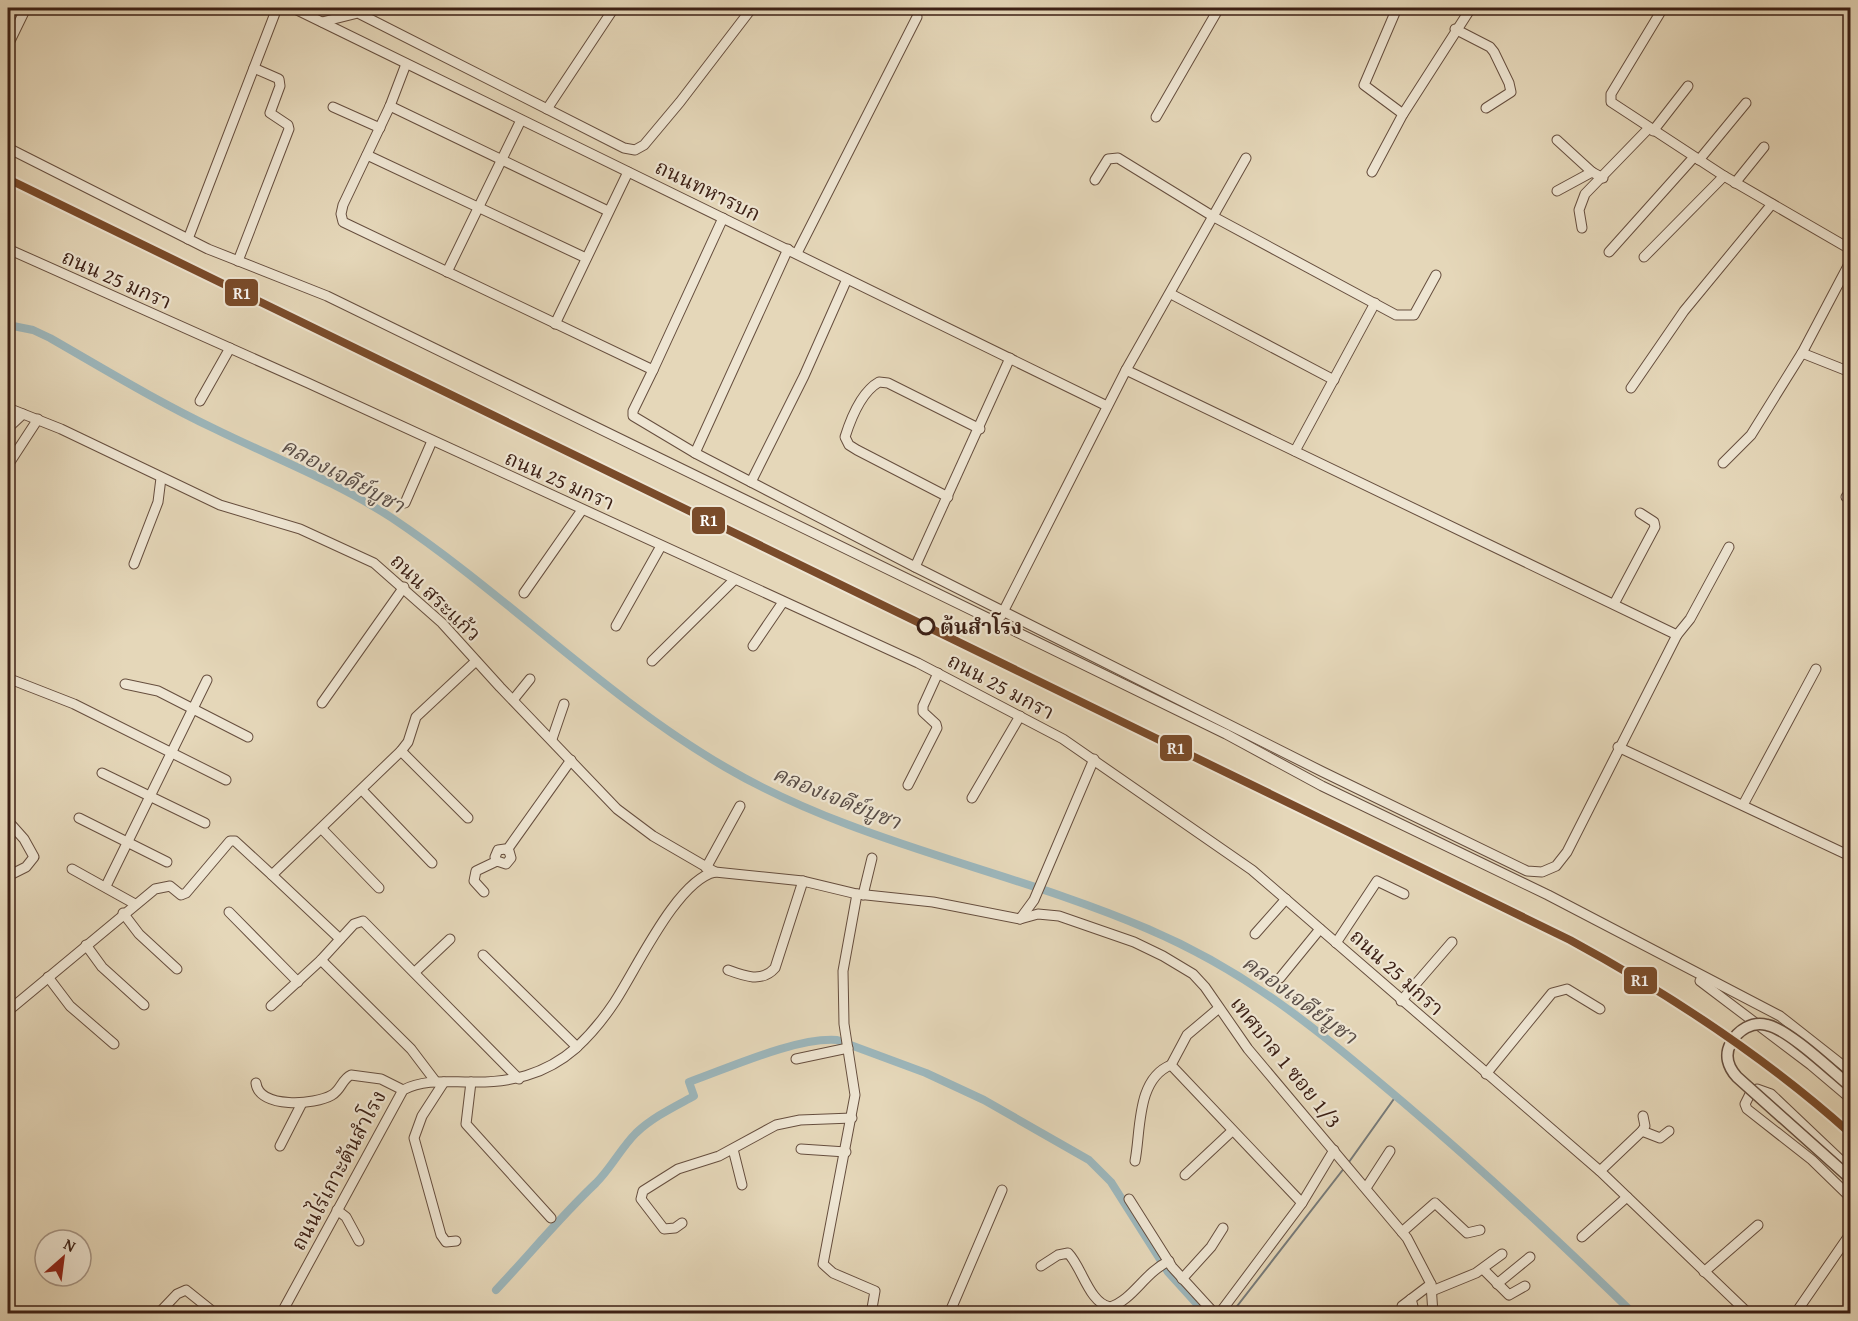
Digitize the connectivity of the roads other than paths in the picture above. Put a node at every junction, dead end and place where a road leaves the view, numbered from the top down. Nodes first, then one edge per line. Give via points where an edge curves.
1 (26, 8) edge
2 (277, 8) edge
3 (293, 8) edge
4 (614, 8) edge
5 (752, 8) edge
6 (1219, 8) edge
7 (1397, 8) edge
8 (1471, 8) edge
9 (1661, 8) edge
10 (343, 12) edge
11 (917, 17) dead end
12 (322, 22) junction
13 (1455, 29) junction
14 (8, 45) edge
15 (406, 64) junction
16 (254, 68) junction
17 (1688, 86) dead end
18 (1746, 103) dead end
19 (390, 106) junction
20 (333, 107) dead end
21 (547, 108) junction
22 (1486, 108) dead end
23 (1403, 114) junction
24 (1156, 117) dead end
25 (521, 120) junction
26 (380, 128) junction
27 (1651, 130) junction
28 (1557, 140) dead end
29 (1764, 147) dead end
30 (8, 148) edge
31 (367, 155) junction
32 (1246, 158) dead end
33 (1696, 158) junction
34 (502, 160) junction
35 (628, 172) junction
36 (1372, 172) dead end
37 (1592, 172) junction
38 (1724, 176) junction
39 (1603, 178) junction
40 (1095, 180) dead end
41 (1735, 183) junction
42 (1557, 191) dead end
43 (1772, 204) junction
44 (479, 207) junction
45 (608, 211) junction
46 (1214, 217) junction
47 (723, 218) junction
48 (1582, 228) dead end
49 (188, 239) junction
50 (8, 249) edge
51 (1851, 249) edge
52 (792, 251) junction
53 (1609, 252) dead end
54 (1644, 256) dead end
55 (586, 258) junction
56 (238, 261) junction
57 (1851, 262) edge
58 (447, 272) junction
59 (1848, 274) edge
60 (1436, 275) dead end
61 (847, 279) junction
62 (1171, 294) junction
63 (1375, 303) junction
64 (555, 324) junction
65 (230, 348) junction
66 (1802, 353) junction
67 (1010, 358) junction
68 (653, 370) junction
69 (1126, 370) junction
70 (1851, 372) edge
71 (1334, 380) junction
72 (1631, 388) dead end
73 (200, 401) dead end
74 (1107, 406) junction
75 (8, 408) edge
76 (23, 414) junction
77 (38, 418) junction
78 (8, 428) edge
79 (980, 429) junction
80 (432, 441) junction
81 (1295, 451) junction
82 (695, 453) junction
83 (1723, 463) dead end
84 (8, 465) edge
85 (161, 478) junction
86 (751, 482) junction
87 (948, 497) junction
88 (405, 503) dead end
89 (582, 510) junction
90 (1640, 513) dead end
91 (661, 546) junction
92 (1729, 547) dead end
93 (134, 564) dead end
94 (915, 567) junction
95 (734, 580) junction
96 (404, 587) junction
97 (524, 593) dead end
98 (783, 602) junction
99 (1614, 604) junction
100 (1004, 612) junction
101 (997, 624) junction
102 (616, 626) dead end
103 (1677, 635) junction
104 (753, 646) dead end
105 (476, 661) junction
106 (652, 661) dead end
107 (1816, 669) dead end
108 (938, 673) junction
109 (10, 679) dead end
110 (530, 679) dead end
111 (207, 680) dead end
112 (125, 684) dead end
113 (513, 700) junction
114 (322, 703) dead end
115 (564, 704) dead end
116 (192, 709) junction
117 (1020, 716) junction
118 (248, 737) dead end
119 (552, 739) junction
120 (1618, 747) junction
121 (401, 751) junction
122 (171, 752) junction
123 (1094, 759) junction
124 (571, 760) junction
125 (102, 773) dead end
126 (226, 780) dead end
127 (908, 785) dead end
128 (362, 790) junction
129 (150, 796) junction
130 (972, 798) dead end
131 (1743, 805) junction
132 (740, 806) dead end
133 (79, 818) dead end
134 (468, 818) dead end
135 (8, 821) edge
136 (205, 823) dead end
137 (322, 829) junction
138 (127, 843) junction
139 (1851, 856) edge
140 (872, 858) dead end
141 (167, 862) dead end
142 (432, 863) dead end
143 (706, 867) junction
144 (72, 869) dead end
145 (715, 872) junction
146 (272, 875) junction
147 (8, 876) edge
148 (802, 881) junction
149 (106, 886) junction
150 (379, 888) dead end
151 (484, 892) dead end
152 (860, 894) junction
153 (1404, 894) dead end
154 (1286, 899) junction
155 (135, 904) junction
156 (229, 912) dead end
157 (123, 913) junction
158 (1020, 919) junction
159 (1320, 929) junction
160 (1255, 934) dead end
161 (340, 939) junction
162 (450, 939) dead end
163 (1452, 942) dead end
164 (1336, 943) junction
165 (86, 945) junction
166 (483, 955) dead end
167 (321, 960) junction
168 (1671, 961) junction
169 (177, 969) dead end
170 (728, 970) dead end
171 (415, 972) junction
172 (48, 977) junction
173 (1280, 978) dead end
174 (298, 982) junction
175 (1401, 1001) junction
176 (144, 1005) dead end
177 (272, 1005) dead end
178 (1219, 1008) junction
179 (1600, 1009) dead end
180 (8, 1011) edge
181 (114, 1044) dead end
182 (847, 1044) junction
183 (577, 1047) junction
184 (795, 1059) dead end
185 (1171, 1065) junction
186 (1851, 1071) edge
187 (1486, 1074) junction
188 (519, 1079) junction
189 (440, 1082) junction
190 (471, 1082) junction
191 (256, 1083) dead end
192 (1851, 1086) edge
193 (403, 1090) junction
194 (1851, 1098) edge
195 (302, 1103) junction
196 (1643, 1116) dead end
197 (852, 1118) junction
198 (1232, 1131) junction
199 (1642, 1131) junction
200 (1669, 1131) dead end
201 (280, 1146) dead end
202 (734, 1149) junction
203 (801, 1149) dead end
204 (1390, 1151) dead end
205 (846, 1152) junction
206 (1336, 1153) junction
207 (1136, 1161) dead end
208 (1851, 1169) edge
209 (1600, 1171) junction
210 (1185, 1175) dead end
211 (1851, 1178) edge
212 (742, 1185) dead end
213 (1366, 1188) junction
214 (1002, 1190) dead end
215 (1627, 1197) junction
216 (1851, 1197) edge
217 (1129, 1199) dead end
218 (1302, 1203) junction
219 (337, 1210) junction
220 (551, 1218) dead end
221 (682, 1223) dead end
222 (1758, 1225) dead end
223 (1223, 1228) dead end
224 (1480, 1230) dead end
225 (1402, 1232) junction
226 (1851, 1234) edge
227 (1582, 1237) dead end
228 (359, 1241) dead end
229 (456, 1242) dead end
230 (1502, 1254) dead end
231 (1530, 1257) dead end
232 (1165, 1263) junction
233 (1041, 1266) dead end
234 (1483, 1269) junction
235 (1704, 1272) junction
236 (1182, 1279) junction
237 (1497, 1284) junction
238 (1525, 1286) dead end
239 (1432, 1287) junction
240 (1411, 1299) junction
241 (1402, 1306) dead end
242 (158, 1314) edge
243 (216, 1314) edge
244 (281, 1314) edge
245 (871, 1314) edge
246 (949, 1314) edge
247 (1215, 1314) edge
248 (1220, 1314) edge
249 (1415, 1314) edge
250 (1433, 1314) edge
251 (1749, 1314) edge
252 (1795, 1314) edge

1 - 14 street
2 - 16 street
3 - 12 street, ถนนทหารบก
4 - 21 street
5 - 21 street via 644,146 635,150 624,148
6 - 24 street
7 - 23 street via 1364,85
8 - 13 street
9 - 27 street via 1609,99
10 - 12 street
10 - 21 street via 358,13
11 - 52 street
12 - 15 street, ถนนทหารบก
13 - 22 street via 1490,47 1509,83 1511,92
13 - 23 street
15 - 19 street
15 - 25 street, ถนนทหารบก
16 - 49 street
16 - 56 street via 279,79 270,113 289,129
17 - 27 street
18 - 33 street
19 - 26 street
19 - 34 street
20 - 26 street
23 - 36 street
25 - 34 street
25 - 35 street, ถนนทหารบก
26 - 31 street
27 - 33 street
27 - 39 street
28 - 37 street
29 - 41 street
30 - 49 street
31 - 44 street
31 - 58 street via 343,205 344,222
32 - 46 street
33 - 38 street
33 - 53 street
34 - 44 street
34 - 45 street
35 - 45 street
35 - 47 street, ถนนทหารบก
37 - 39 street
37 - 42 street
38 - 41 street
38 - 54 street
39 - 48 street via 1581,201
40 - 46 street via 1108,159 1118,158
41 - 43 street
43 - 51 street
43 - 72 street via 1684,311
44 - 55 street
44 - 58 street
45 - 55 street
46 - 62 street
46 - 63 street
47 - 52 street, ถนนทหารบก
47 - 68 street
49 - 56 street
50 - 65 street, ถนน 25 มกรา
52 - 61 street, ถนนทหารบก
52 - 82 street
55 - 64 street
56 - 101 street via 327,296
57 - 59 street
58 - 64 street
59 - 66 street
60 - 63 street via 1414,315 1396,315
61 - 67 street, ถนนทหารบก
61 - 86 street
62 - 69 street
62 - 71 street
63 - 71 street
64 - 68 street
65 - 73 street
65 - 80 street, ถนน 25 มกรา
66 - 70 street
66 - 83 street via 1751,435
67 - 74 street, ถนนทหารบก
67 - 79 street
68 - 82 street via 633,416
69 - 74 street
69 - 81 street
71 - 81 street
74 - 100 street
75 - 76 street, ถนน สระแก้ว
76 - 77 street, ถนน สระแก้ว
76 - 78 street
77 - 84 street
77 - 85 street, ถนน สระแก้ว
79 - 87 street
79 - 87 street via 879,382 865,394 848,429 845,437 849,445
80 - 88 street
80 - 89 street, ถนน 25 มกรา
81 - 99 street
82 - 86 street
85 - 93 street via 158,502
85 - 96 street, ถนน สระแก้ว via 220,504 300,529 374,563
86 - 94 street
87 - 94 street
89 - 91 street, ถนน 25 มกรา
89 - 97 street
90 - 99 street via 1655,527
91 - 95 street, ถนน 25 มกรา
91 - 102 street
92 - 103 street via 1690,619
94 - 100 street
95 - 98 street, ถนน 25 มกรา
95 - 106 street
96 - 105 street, ถนน สระแก้ว
96 - 114 street
98 - 104 street
98 - 108 street, ถนน 25 มกรา
99 - 103 street
100 - 101 street
100 - 120 street via 1527,871 1542,872 1556,866 1567,852
101 - 168 street via 1548,895
103 - 120 street
105 - 113 street, ถนน สระแก้ว
105 - 121 street via 416,717
107 - 131 street
108 - 117 street, ถนน 25 มกรา
108 - 127 street via 923,706 923,712 937,728
109 - 122 street via 74,704
110 - 113 street
111 - 116 street
112 - 116 street via 146,687
113 - 119 street, ถนน สระแก้ว
115 - 119 street
116 - 118 street
116 - 122 street
117 - 123 street, ถนน 25 มกรา
117 - 130 street
119 - 124 street, ถนน สระแก้ว
120 - 131 street
121 - 128 street
121 - 134 street
122 - 126 street
122 - 129 street
123 - 154 street, ถนน 25 มกรา via 1230,854
123 - 158 street via 1034,900
124 - 143 street, ถนน สระแก้ว via 630,820
124 - 151 street via 507,850 498,850 497,861 475,873 474,881
125 - 129 street
128 - 137 street
128 - 142 street
129 - 136 street
129 - 138 street
131 - 139 street
132 - 143 street
133 - 138 street
135 - 147 street via 34,857 26,867
137 - 146 street
137 - 150 street
138 - 141 street
138 - 149 street
140 - 152 street
143 - 145 street, ถนน สระแก้ว
144 - 149 street
145 - 148 street
145 - 183 street, ถนนไร่เกาะต้นสำโรง via 689,887 614,1003
146 - 155 street via 233,840 186,893 181,896 164,885
146 - 161 street
148 - 152 street
148 - 170 street via 775,968 764,976 750,977
149 - 155 street
152 - 158 street via 933,902
152 - 182 street via 843,971
153 - 164 street via 1377,881
154 - 159 street, ถนน 25 มกรา
154 - 160 street
155 - 157 street
156 - 174 street
157 - 165 street
157 - 169 street via 139,934
158 - 178 street, เทศบาล 1 ซอย 1/3 via 1038,914 1059,916 1134,942 1193,974
159 - 164 street, ถนน 25 มกรา
159 - 173 street
161 - 167 street
161 - 171 street via 354,924 363,921
162 - 171 street
163 - 175 street
164 - 175 street, ถนน 25 มกรา
165 - 172 street
165 - 176 street via 102,967
166 - 183 street
167 - 174 street
167 - 189 street
168 - 186 street via 1794,1025
168 - 194 street
171 - 188 street
172 - 180 street
172 - 181 street via 69,1006
174 - 177 street
175 - 187 street, ถนน 25 มกรา
178 - 185 street via 1188,1035
178 - 206 street, เทศบาล 1 ซอย 1/3 via 1248,1049
179 - 187 street via 1567,989 1552,993
182 - 184 street
182 - 197 street via 855,1095
183 - 188 street, ถนนไร่เกาะต้นสำโรง via 536,1074
185 - 198 street
185 - 207 street via 1159,1071 1149,1089 1140,1117
187 - 209 street, ถนน 25 มกรา
188 - 190 street, ถนนไร่เกาะต้นสำโรง
189 - 190 street, ถนนไร่เกาะต้นสำโรง
189 - 193 street, ถนนไร่เกาะต้นสำโรง
189 - 229 street via 414,1138 441,1235 446,1242
190 - 220 street via 466,1124
191 - 195 street via 263,1095
192 - 211 street, bridge via 1766,1024 1748,1027 1730,1046 1728,1062 1737,1077
193 - 195 street via 381,1079 351,1075 333,1095
193 - 219 street, ถนนไร่เกาะต้นสำโรง
195 - 201 street
196 - 199 street
197 - 202 street via 787,1121
197 - 205 street
198 - 210 street
198 - 218 street
199 - 200 street via 1660,1138
199 - 209 street
202 - 212 street
202 - 221 street via 678,1170 643,1191 641,1199 664,1229
203 - 205 street
204 - 213 street
205 - 245 street via 824,1264 833,1273 875,1291
206 - 213 street, เทศบาล 1 ซอย 1/3
206 - 218 street
208 - 216 street via 1771,1095 1757,1089 1751,1092 1745,1104 1747,1109 1812,1160
209 - 215 street, ถนน 25 มกรา
213 - 225 street, เทศบาล 1 ซอย 1/3
214 - 246 street
215 - 227 street
215 - 235 street, ถนน 25 มกรา
217 - 232 street
218 - 248 street
219 - 228 street
219 - 244 street, ถนนไร่เกาะต้นสำโรง
222 - 235 street
223 - 236 street
224 - 225 street via 1467,1233 1435,1203
225 - 239 street, เทศบาล 1 ซอย 1/3
226 - 252 street
230 - 234 street
231 - 237 street
232 - 233 street via 1149,1272 1125,1300 1110,1307 1096,1298 1068,1253 1058,1254
232 - 236 street
234 - 237 street
234 - 239 street
235 - 251 street, ถนน 25 มกรา
236 - 247 street
237 - 238 street via 1509,1295
239 - 240 street
239 - 250 street, เทศบาล 1 ซอย 1/3
240 - 241 street
240 - 249 street
242 - 243 street via 186,1290

